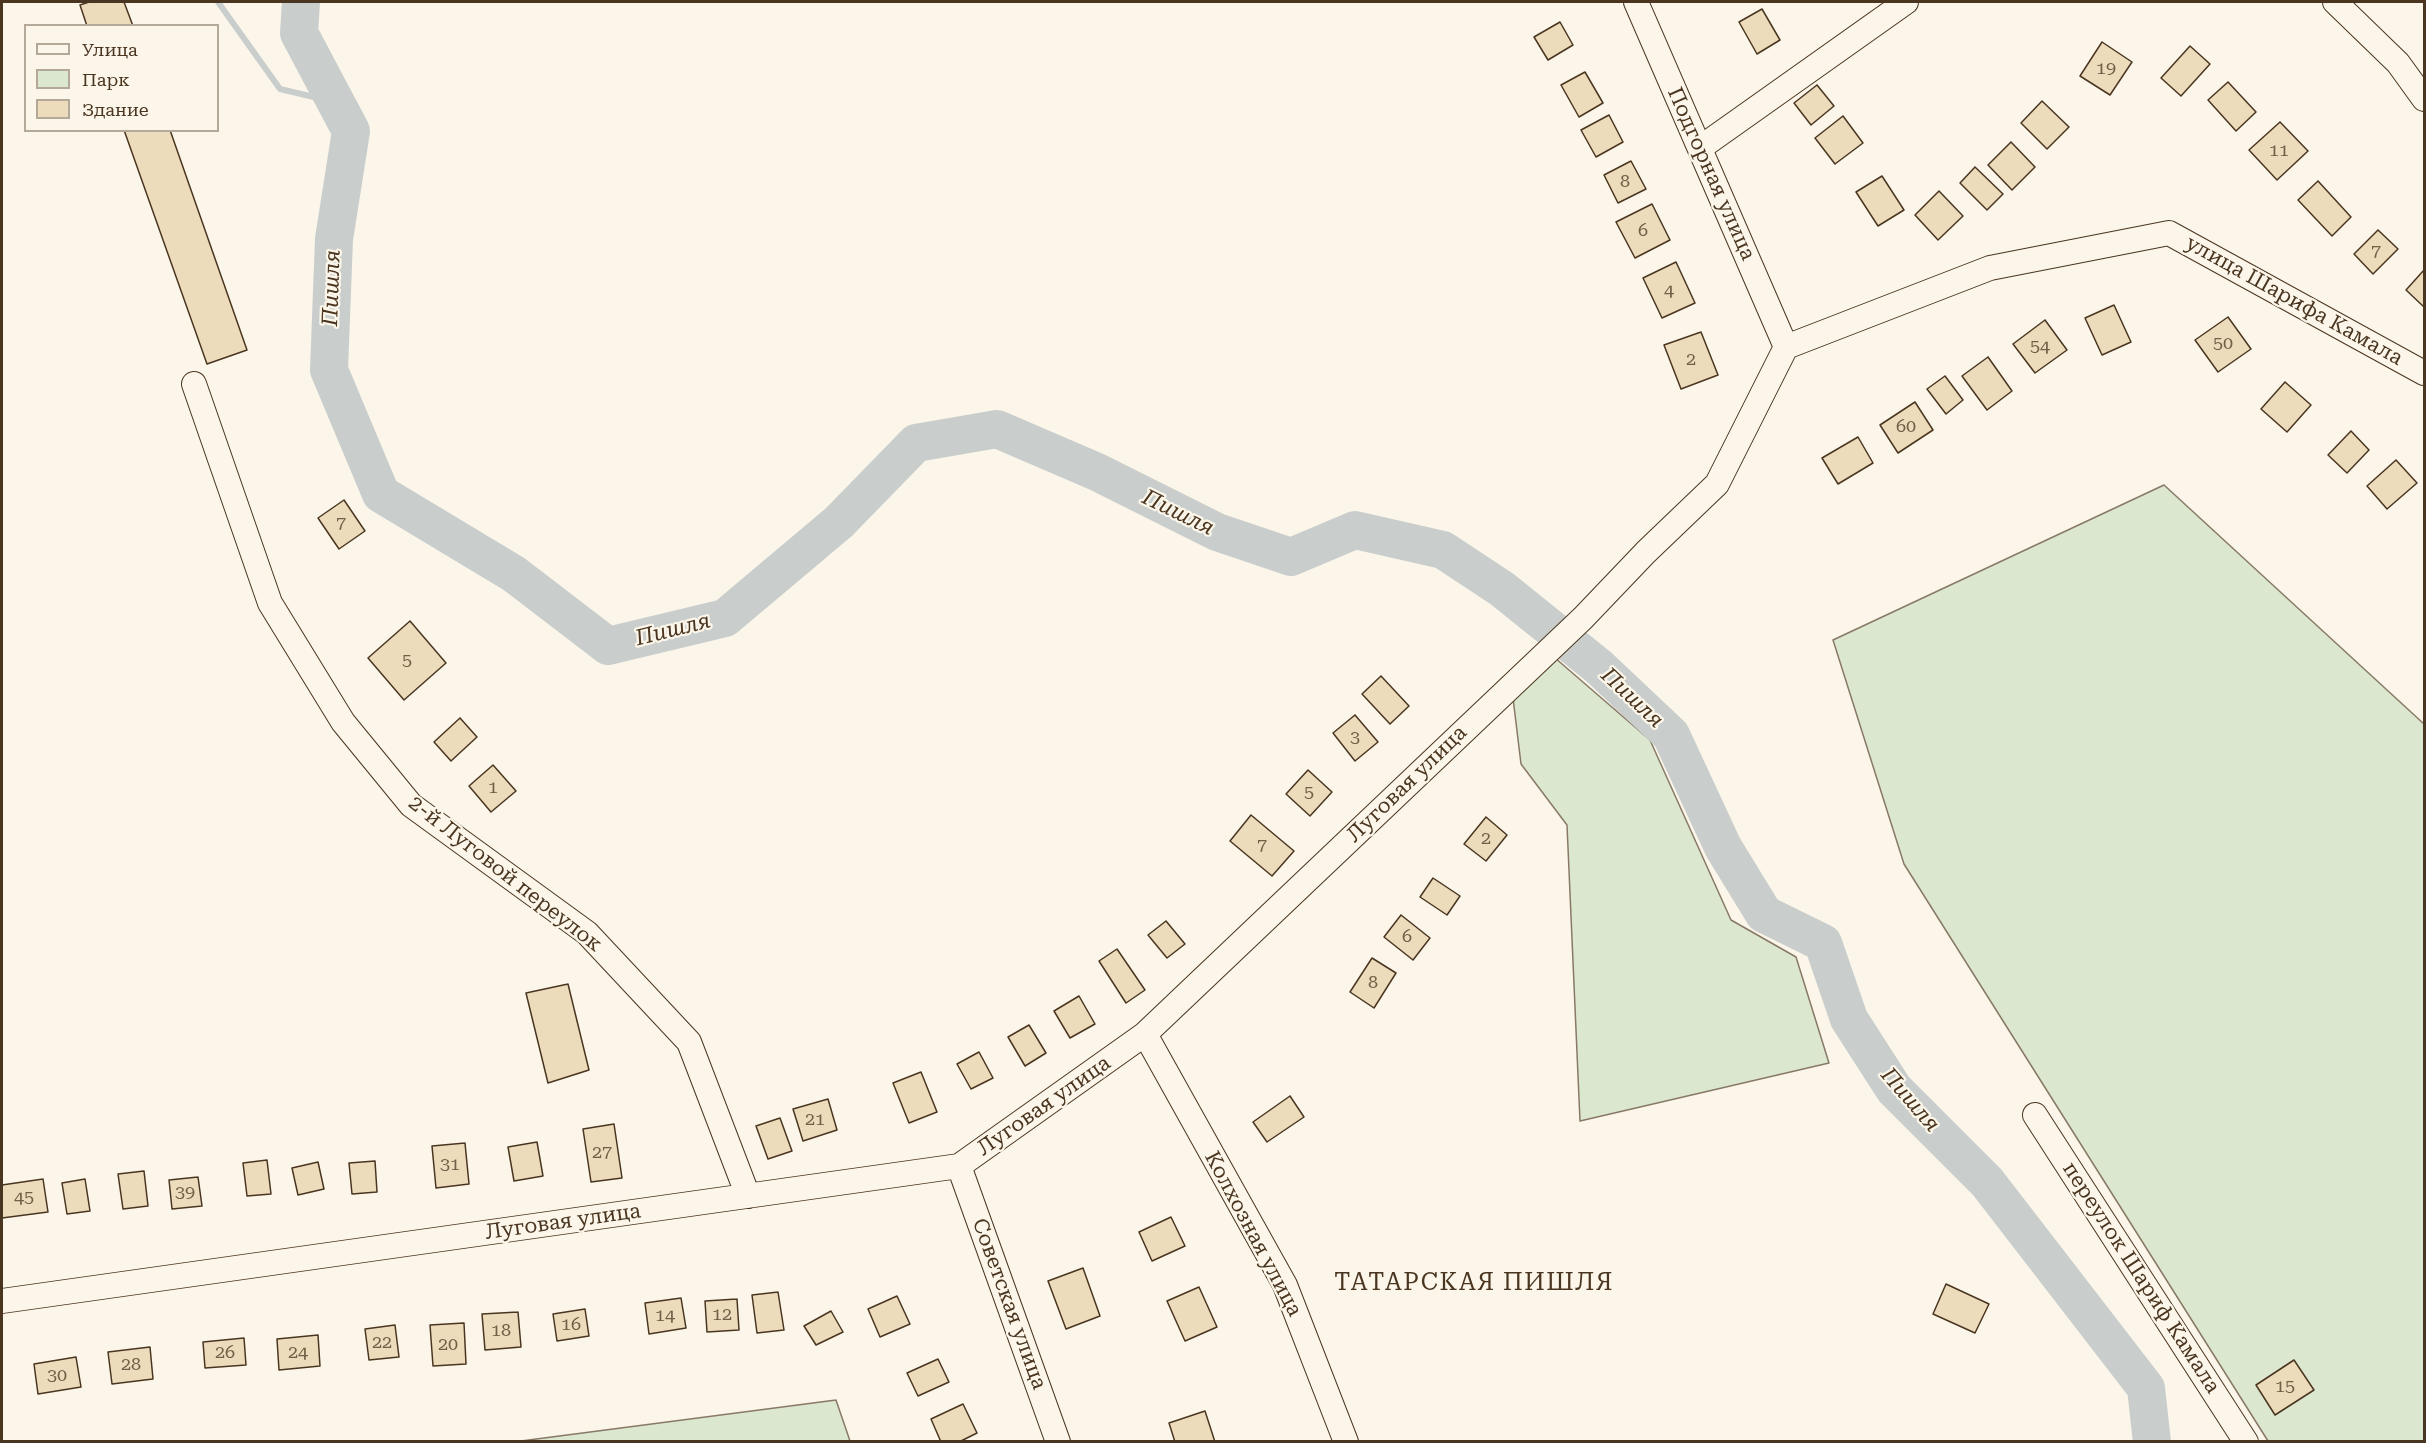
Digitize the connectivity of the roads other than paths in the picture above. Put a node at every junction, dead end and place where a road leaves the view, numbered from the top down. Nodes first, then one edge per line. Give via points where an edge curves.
1 (1635, 2) edge
2 (1906, 2) edge
3 (2335, 2) edge
4 (2424, 99) edge
5 (1700, 148) junction
6 (1786, 347) junction
7 (2424, 373) edge
8 (194, 384) dead end
9 (1145, 1034) junction
10 (2035, 1115) dead end
11 (959, 1166) junction
12 (748, 1196) junction
13 (2, 1301) edge
14 (1058, 1442) edge
15 (1346, 1442) edge
16 (2246, 1442) edge

1 - 5 street, Подгорная улица
2 - 5 street
3 - 4 street via 2398,63
5 - 6 street, Подгорная улица
6 - 7 street, улица Шарифа Камала via 1990,268 2169,233
6 - 9 street, Луговая улица via 1717,483 1583,618
8 - 12 street, 2-й Луговой переулок via 270,603 343,722 411,805 587,933 689,1042
9 - 11 street, Луговая улица
9 - 15 street, Колхозная улица via 1285,1285
10 - 16 street, переулок Шариф Камала
11 - 12 street, Луговая улица
11 - 14 street, Советская улица
12 - 13 street, Луговая улица

